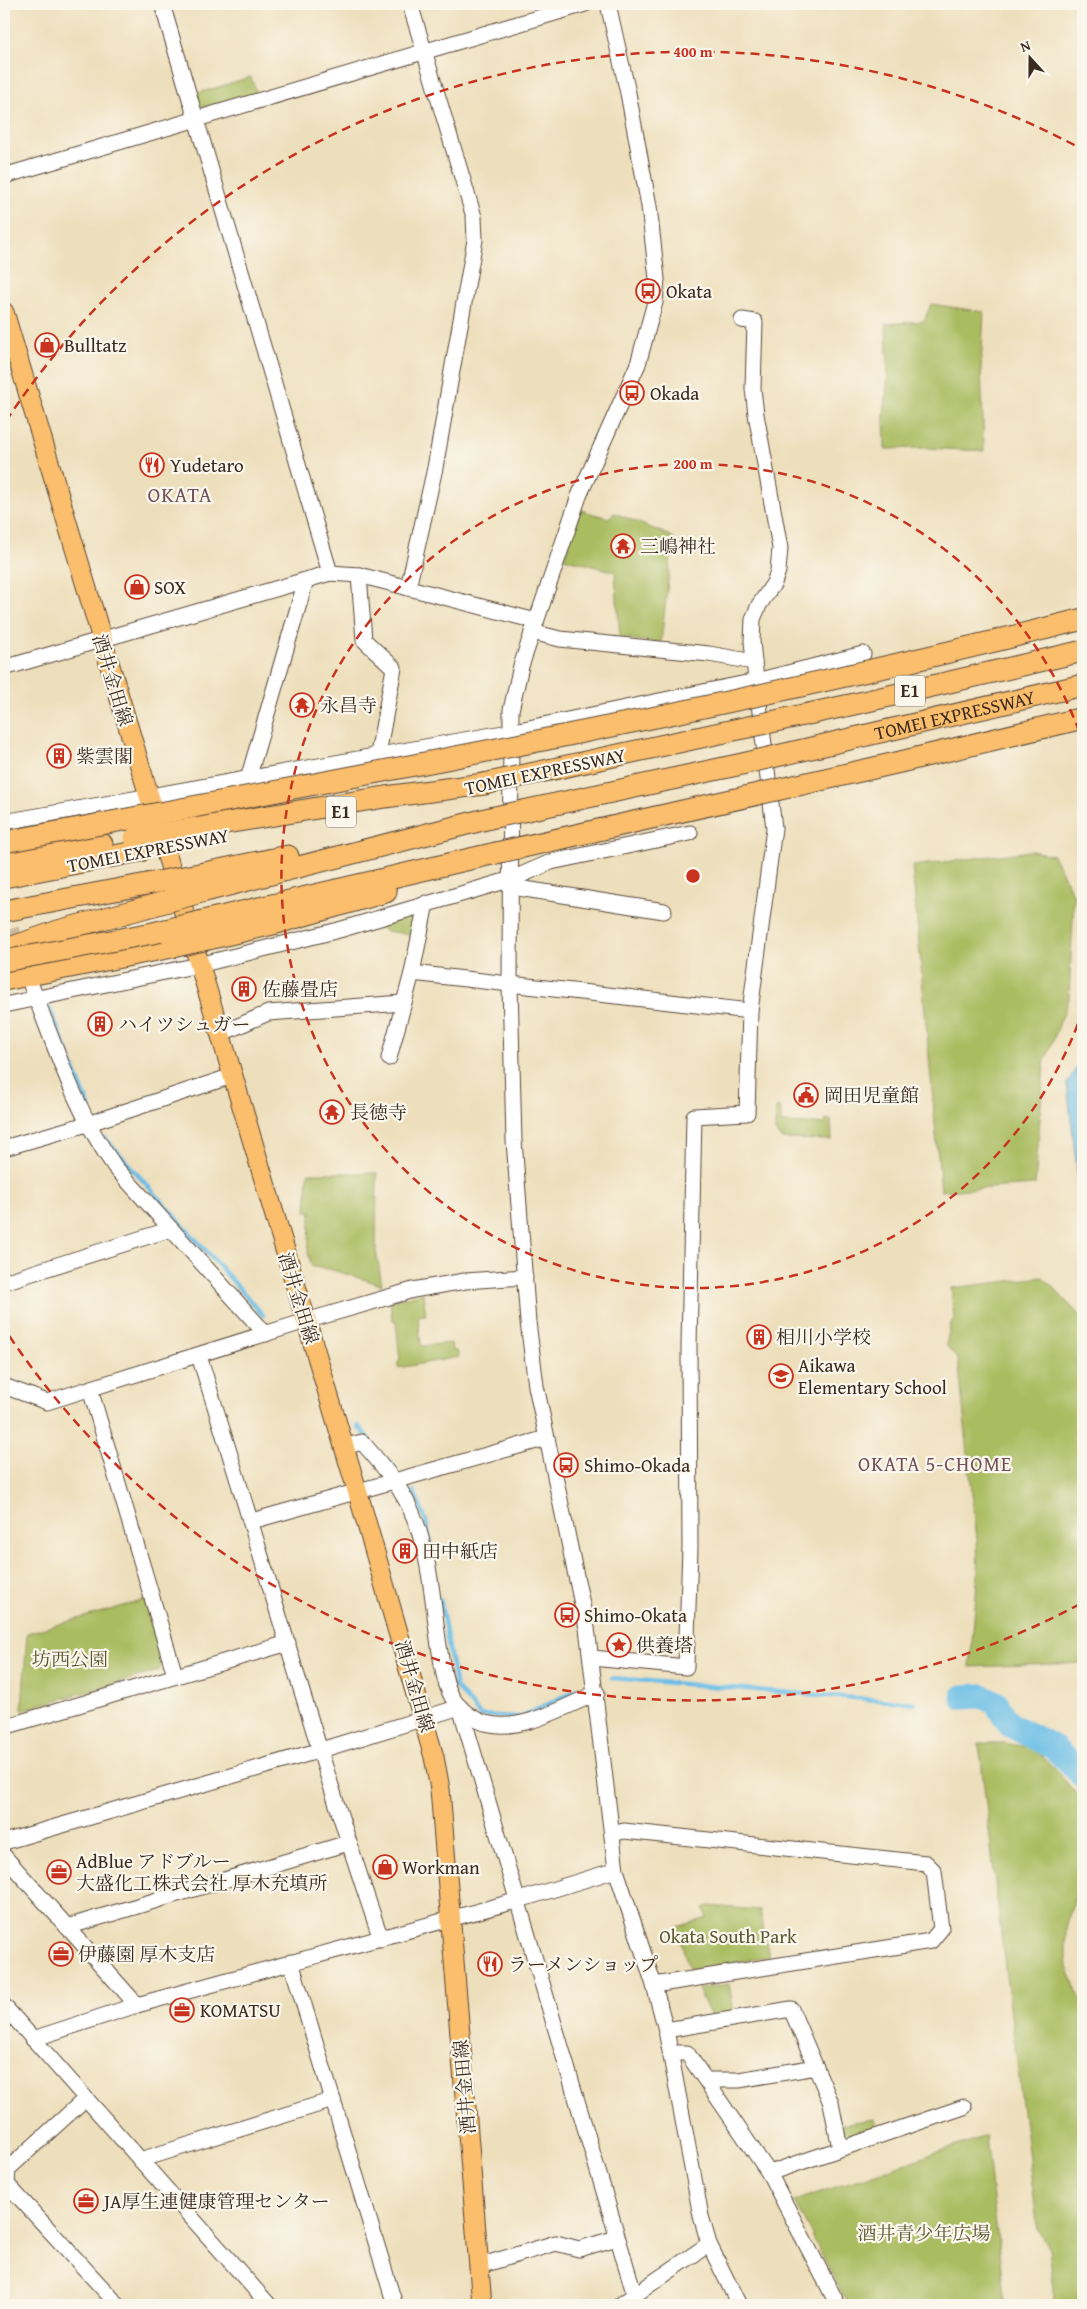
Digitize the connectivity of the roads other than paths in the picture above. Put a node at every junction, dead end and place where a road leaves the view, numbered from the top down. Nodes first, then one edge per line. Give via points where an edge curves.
1 (162, 4) edge
2 (410, 4) edge
3 (585, 4) edge
4 (608, 4) edge
5 (424, 51) junction
6 (196, 119) junction
7 (4, 176) edge
8 (4, 312) edge
9 (742, 320) dead end
10 (330, 573) junction
11 (359, 575) junction
12 (306, 580) junction
13 (408, 588) junction
14 (1083, 619) edge
15 (534, 627) junction
16 (101, 639) junction
17 (1083, 651) edge
18 (863, 654) dead end
19 (754, 662) junction
20 (4, 668) edge
21 (756, 681) junction
22 (1083, 685) edge
23 (1083, 718) edge
24 (509, 732) junction
25 (378, 754) junction
26 (248, 779) junction
27 (148, 797) junction
28 (4, 822) edge
29 (690, 833) dead end
30 (4, 842) edge
31 (138, 845) junction
32 (4, 861) edge
33 (4, 878) edge
34 (204, 882) junction
35 (512, 883) junction
36 (426, 903) junction
37 (4, 911) edge
38 (664, 911) dead end
39 (205, 930) junction
40 (4, 950) edge
41 (4, 962) edge
42 (199, 965) junction
43 (412, 973) junction
44 (4, 980) edge
45 (510, 985) junction
46 (34, 992) junction
47 (403, 1004) junction
48 (4, 1005) edge
49 (750, 1011) junction
50 (220, 1034) junction
51 (389, 1058) dead end
52 (232, 1076) junction
53 (87, 1124) junction
54 (4, 1148) edge
55 (170, 1229) junction
56 (525, 1277) junction
57 (4, 1282) edge
58 (306, 1321) junction
59 (266, 1334) junction
60 (199, 1356) junction
61 (4, 1386) edge
62 (90, 1389) junction
63 (547, 1438) junction
64 (344, 1447) junction
65 (396, 1480) junction
66 (357, 1490) junction
67 (252, 1521) junction
68 (288, 1642) junction
69 (593, 1664) junction
70 (175, 1674) junction
71 (596, 1691) junction
72 (460, 1707) junction
73 (424, 1717) junction
74 (4, 1726) edge
75 (321, 1750) junction
76 (612, 1834) junction
77 (4, 1842) edge
78 (348, 1843) junction
79 (4, 1856) edge
80 (616, 1870) junction
81 (519, 1900) junction
82 (450, 1918) junction
83 (67, 1926) junction
84 (381, 1938) junction
85 (292, 1962) junction
86 (654, 1985) junction
87 (137, 2005) junction
88 (4, 2006) edge
89 (666, 2030) junction
90 (33, 2039) junction
91 (671, 2053) junction
92 (816, 2067) junction
93 (706, 2080) junction
94 (85, 2099) junction
95 (334, 2100) junction
96 (964, 2107) dead end
97 (840, 2148) junction
98 (140, 2160) junction
99 (769, 2172) junction
100 (617, 2238) junction
101 (709, 2244) junction
102 (479, 2266) junction
103 (634, 2296) junction
104 (118, 2305) edge
105 (269, 2305) edge
106 (395, 2305) edge
107 (482, 2305) edge
108 (620, 2305) edge
109 (739, 2305) edge
110 (838, 2305) edge

1 - 6 street
2 - 5 street
3 - 5 street
4 - 15 street via 649,206 657,279 655,302 638,364 579,496
5 - 6 street
5 - 13 street via 474,217 475,240 435,468
6 - 7 street
6 - 10 street
8 - 16 main road, 酒井金田線
9 - 19 street via 755,322 755,406 780,548 774,583 753,619
10 - 11 street
10 - 12 street
11 - 13 street
11 - 25 street via 364,640 394,668
12 - 16 street
12 - 26 street
13 - 15 street
14 - 30 highway, bridge via 789,688 484,753
15 - 19 street via 560,639 709,654
15 - 24 street via 515,684
16 - 20 street
16 - 27 main road, 酒井金田線
17 - 31 highway, TOMEI EXPRESSWAY / E1, bridge via 484,784
18 - 21 street
19 - 21 street
21 - 24 street
21 - 49 street via 774,828
22 - 34 highway, TOMEI EXPRESSWAY / E1, bridge via 742,764
23 - 39 highway, bridge via 558,839
24 - 25 street
24 - 35 street
25 - 26 street
26 - 27 street
27 - 28 street
27 - 42 main road, 酒井金田線
29 - 35 street via 551,862
31 - 32 highway
31 - 33 highway, TOMEI EXPRESSWAY / E1
34 - 37 highway, TOMEI EXPRESSWAY / E1, bridge via 147,884
34 - 40 highway, bridge via 154,905 58,931
35 - 36 street
35 - 38 street
35 - 45 street
36 - 42 street via 339,930
36 - 43 street
39 - 41 highway, bridge
39 - 44 highway, bridge via 172,947
42 - 46 street
42 - 50 main road, 酒井金田線
43 - 45 street
43 - 47 street
45 - 49 street
45 - 56 street via 514,1141
46 - 48 street
46 - 53 street
47 - 50 street via 268,1013
47 - 51 street
49 - 69 street via 747,1113 694,1116 686,1667
50 - 52 main road, 酒井金田線
52 - 53 street
52 - 58 main road, 酒井金田線
53 - 54 street
53 - 55 street via 115,1167
55 - 57 street
55 - 59 street
56 - 58 street via 465,1281 413,1290
56 - 63 street via 536,1386
58 - 59 street
58 - 64 main road, 酒井金田線
59 - 60 street
60 - 62 street
60 - 67 street
61 - 62 street via 47,1402
62 - 70 street
63 - 65 street
63 - 69 street
64 - 65 street via 362,1442
64 - 66 main road, 酒井金田線
65 - 66 street
65 - 72 street via 411,1508 424,1545 443,1672 452,1697
66 - 67 street
66 - 73 main road, 酒井金田線
67 - 68 street
68 - 70 street
68 - 75 street
69 - 71 street
70 - 74 street
71 - 72 street via 525,1722 505,1725 479,1721
71 - 76 street
72 - 73 street
72 - 81 street
73 - 75 street
73 - 82 main road, 酒井金田線 via 440,1789
75 - 77 street
75 - 78 street
76 - 80 street
76 - 86 street via 624,1831 926,1863 934,1871 941,1929 932,1941
78 - 83 street
78 - 84 street
79 - 83 street
80 - 81 street
80 - 86 street
81 - 82 street
81 - 100 street
82 - 84 street
82 - 102 main road, 酒井金田線
83 - 87 street
84 - 85 street
85 - 87 street
85 - 95 street
86 - 89 street
87 - 90 street
88 - 90 street
89 - 91 street
89 - 92 street via 790,2009
90 - 94 street
91 - 93 street via 688,2053
91 - 101 street
92 - 93 street via 739,2080
92 - 97 street via 831,2103
93 - 99 street
94 - 98 street
94 - 104 street via 8,2169 7,2184
95 - 98 street
95 - 106 street
96 - 97 street
97 - 99 street
98 - 105 street
99 - 110 street
100 - 102 street via 579,2249 556,2243
100 - 103 street
101 - 103 street
101 - 109 street
102 - 107 main road, 酒井金田線
103 - 108 street

